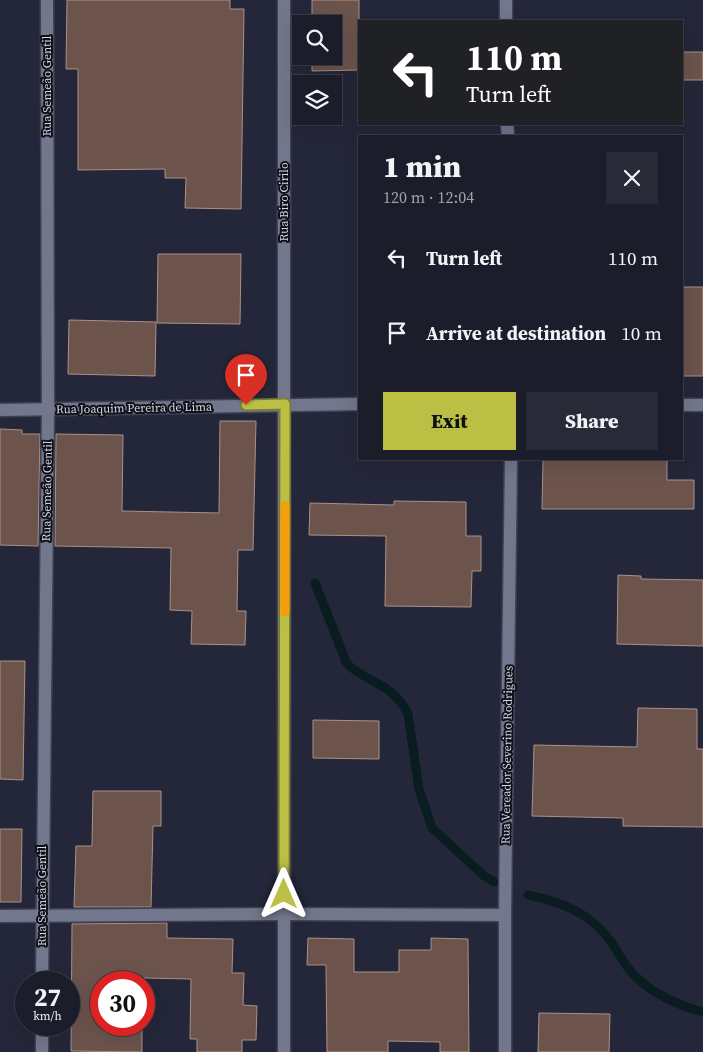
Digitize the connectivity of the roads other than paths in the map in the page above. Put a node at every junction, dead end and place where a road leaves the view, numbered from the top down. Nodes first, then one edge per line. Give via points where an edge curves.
1 (47, 0) edge
2 (284, 0) edge
3 (506, 0) edge
4 (506, 20) edge
5 (285, 404) junction
6 (358, 404) edge
7 (683, 405) edge
8 (703, 405) edge
9 (0, 410) edge
10 (48, 410) junction
11 (510, 460) edge
12 (284, 914) junction
13 (505, 915) junction
14 (0, 916) edge
15 (42, 916) junction
16 (42, 971) edge
17 (42, 1036) edge
18 (42, 1052) edge
19 (284, 1052) edge
20 (505, 1052) edge

1 - 10 street, Rua Semeão Gentil
2 - 5 street, Rua Biro Cirilo
3 - 4 street
5 - 6 street, Rua Joaquim Pereira de Lima
5 - 10 street, Rua Joaquim Pereira de Lima
5 - 12 street
7 - 8 street
9 - 10 street, Rua Joaquim Pereira de Lima
10 - 15 street, Rua Semeão Gentil
11 - 13 street, Rua Vereador Severino Rodrigues
12 - 13 street
12 - 15 street
12 - 19 street
13 - 20 street, Rua Vereador Severino Rodrigues
14 - 15 street
15 - 16 street, Rua Semeão Gentil
17 - 18 street

